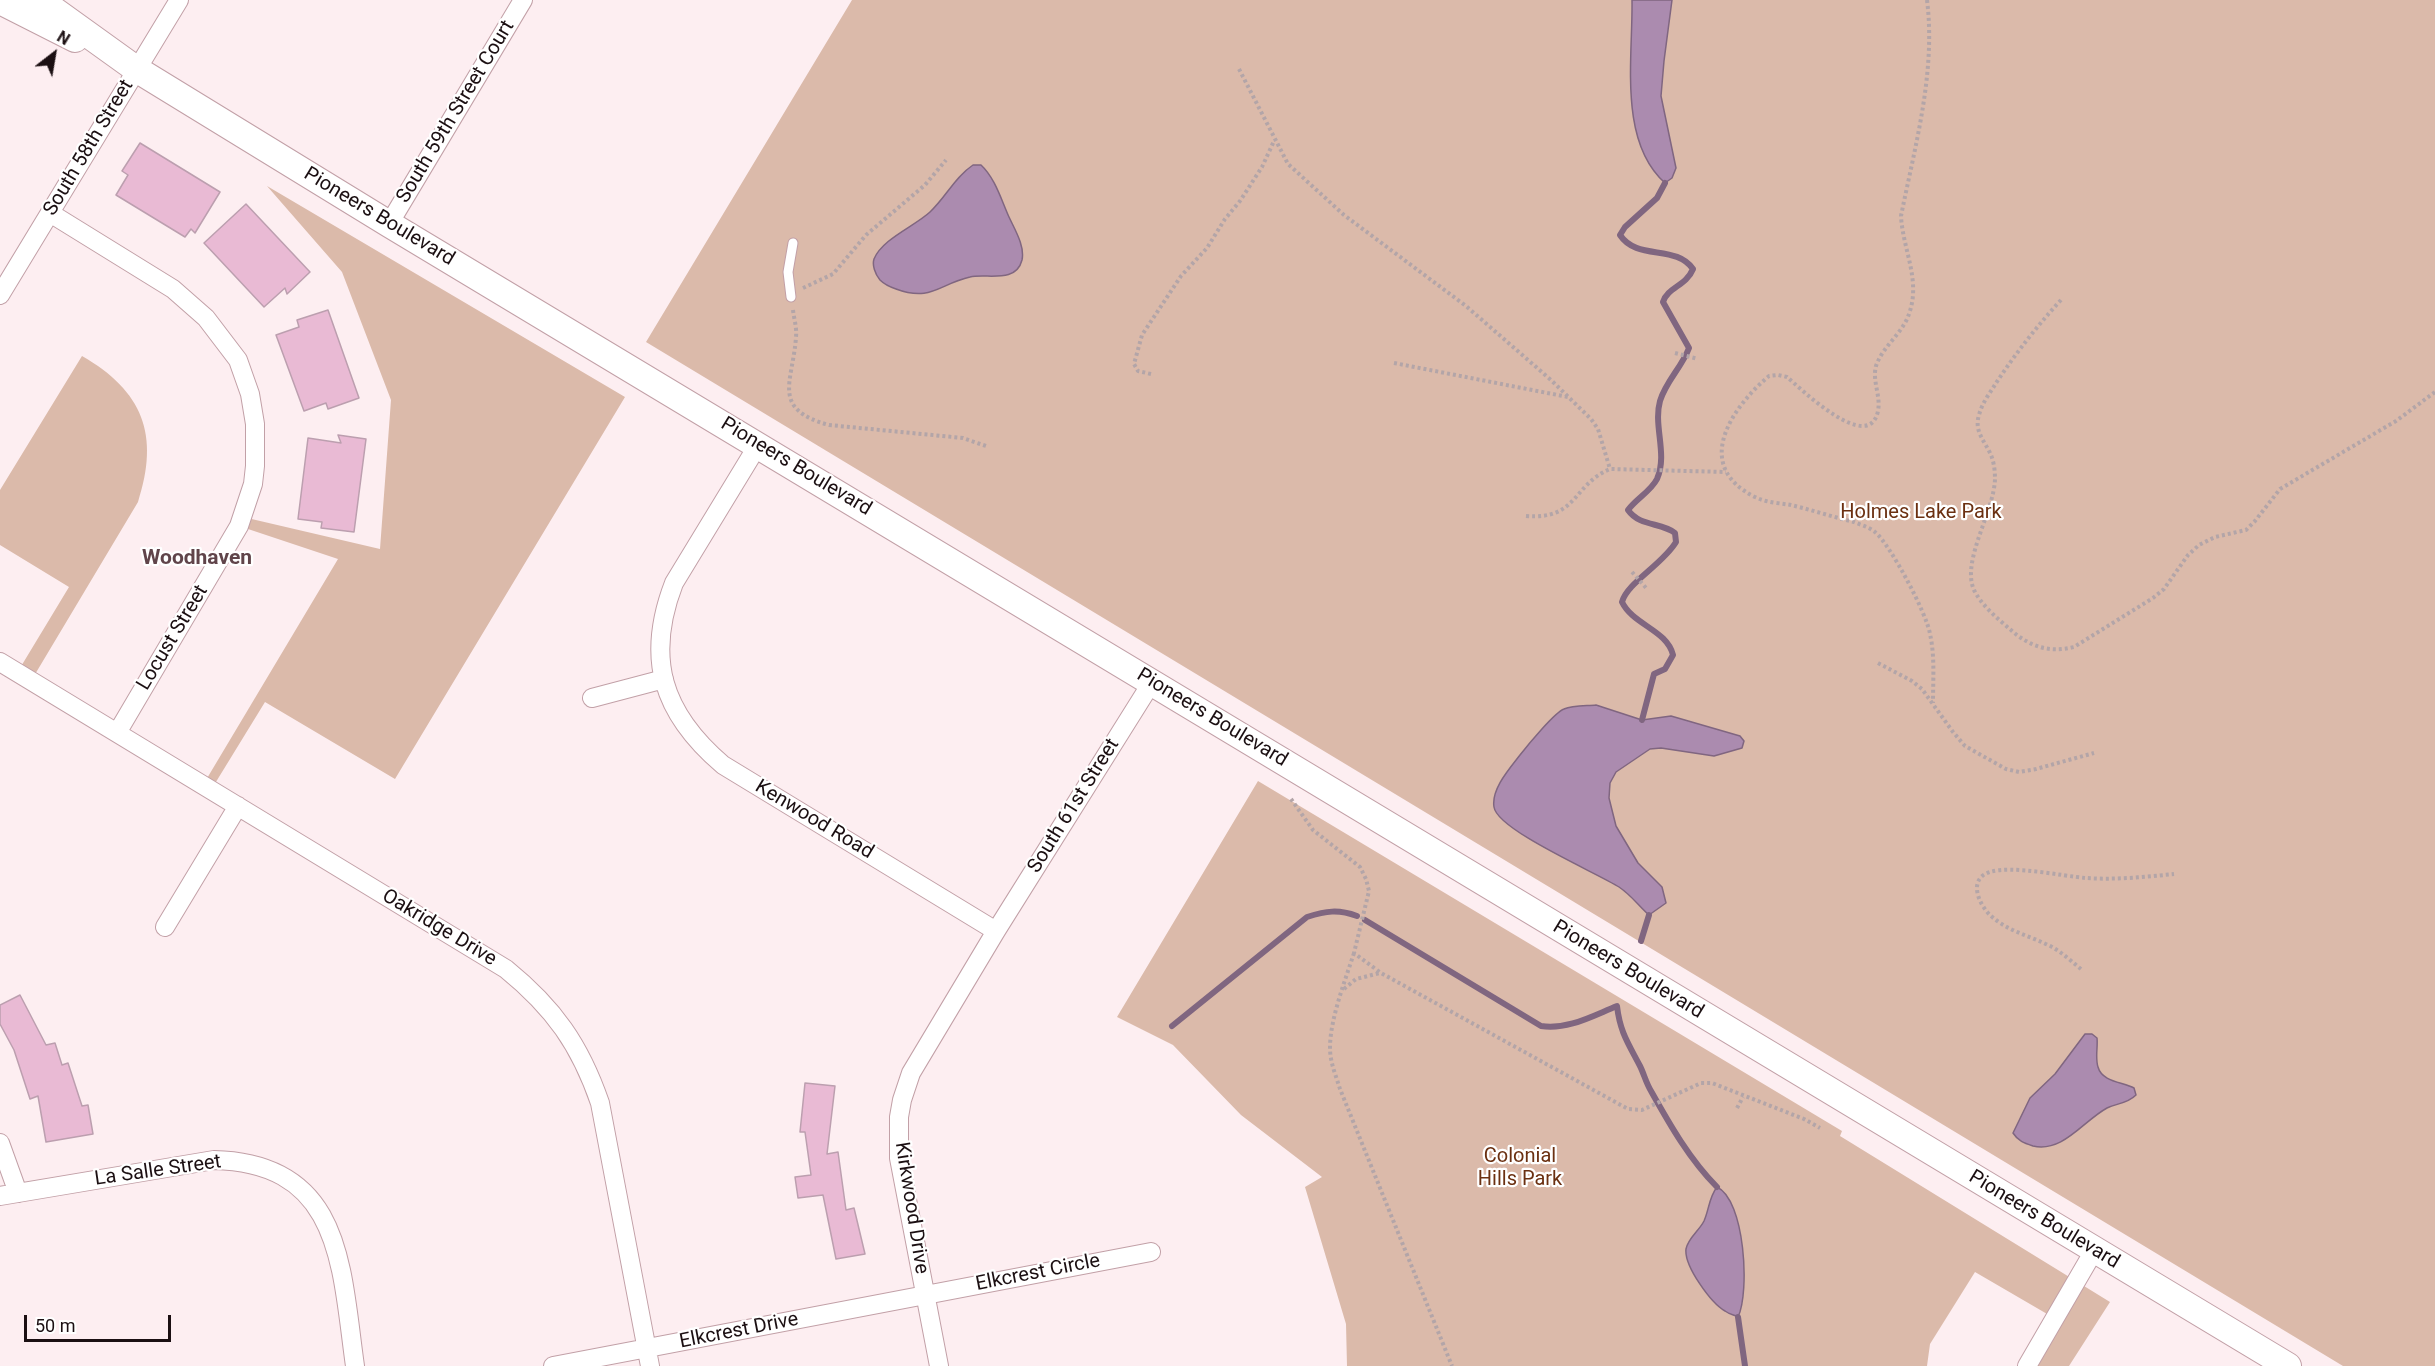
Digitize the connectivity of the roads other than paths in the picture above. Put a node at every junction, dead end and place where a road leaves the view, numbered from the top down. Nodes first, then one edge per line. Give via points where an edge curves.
1 (40, 0) edge
2 (179, 0) edge
3 (523, 0) edge
4 (0, 1) edge
5 (136, 69) junction
6 (50, 213) junction
7 (389, 224) junction
8 (793, 243) dead end
9 (0, 296) edge
10 (791, 297) road end
11 (758, 445) junction
12 (0, 662) edge
13 (664, 679) junction
14 (1152, 682) junction
15 (592, 698) dead end
16 (117, 733) junction
17 (238, 806) junction
18 (165, 927) dead end
19 (996, 931) junction
20 (0, 1143) edge
21 (18, 1193) junction
22 (0, 1196) edge
23 (2095, 1250) junction
24 (1151, 1252) dead end
25 (925, 1295) junction
26 (648, 1357) edge
27 (356, 1366) edge
28 (553, 1366) edge
29 (939, 1366) edge
30 (2027, 1366) edge
31 (2288, 1366) edge

1 - 5 main road, Pioneers Boulevard
2 - 5 street, South 58th Street
3 - 7 street, South 59th Street Court
4 - 5 main road, Pioneers Boulevard
5 - 6 street, South 58th Street
5 - 7 main road, Pioneers Boulevard
6 - 9 street, South 58th Street
6 - 16 street, Locust Street via 162,282 206,318 242,369 255,424 254,475 243,517
7 - 11 main road, Pioneers Boulevard
8 - 10 lane via 788,272
11 - 13 street, Kenwood Road via 674,583 665,605 660,635
11 - 14 main road, Pioneers Boulevard
12 - 16 street, Oakridge Drive
13 - 15 street
13 - 19 street, Kenwood Road via 685,726 723,765
14 - 19 street, South 61st Street
14 - 23 main road, Pioneers Boulevard
16 - 17 street, Oakridge Drive
17 - 18 street
17 - 26 street, Oakridge Drive via 506,969 552,1011 573,1041 600,1103
19 - 25 street, Kirkwood Drive via 911,1073 902,1100 899,1158
20 - 21 street
21 - 22 street, La Salle Street
21 - 27 street, La Salle Street via 214,1160 274,1172 295,1185 326,1222 339,1257
23 - 30 street
23 - 31 main road, Pioneers Boulevard
24 - 25 street, Elkcrest Circle
25 - 26 street, Elkcrest Drive
25 - 29 street, Kirkwood Drive
26 - 28 street, Elkcrest Drive

